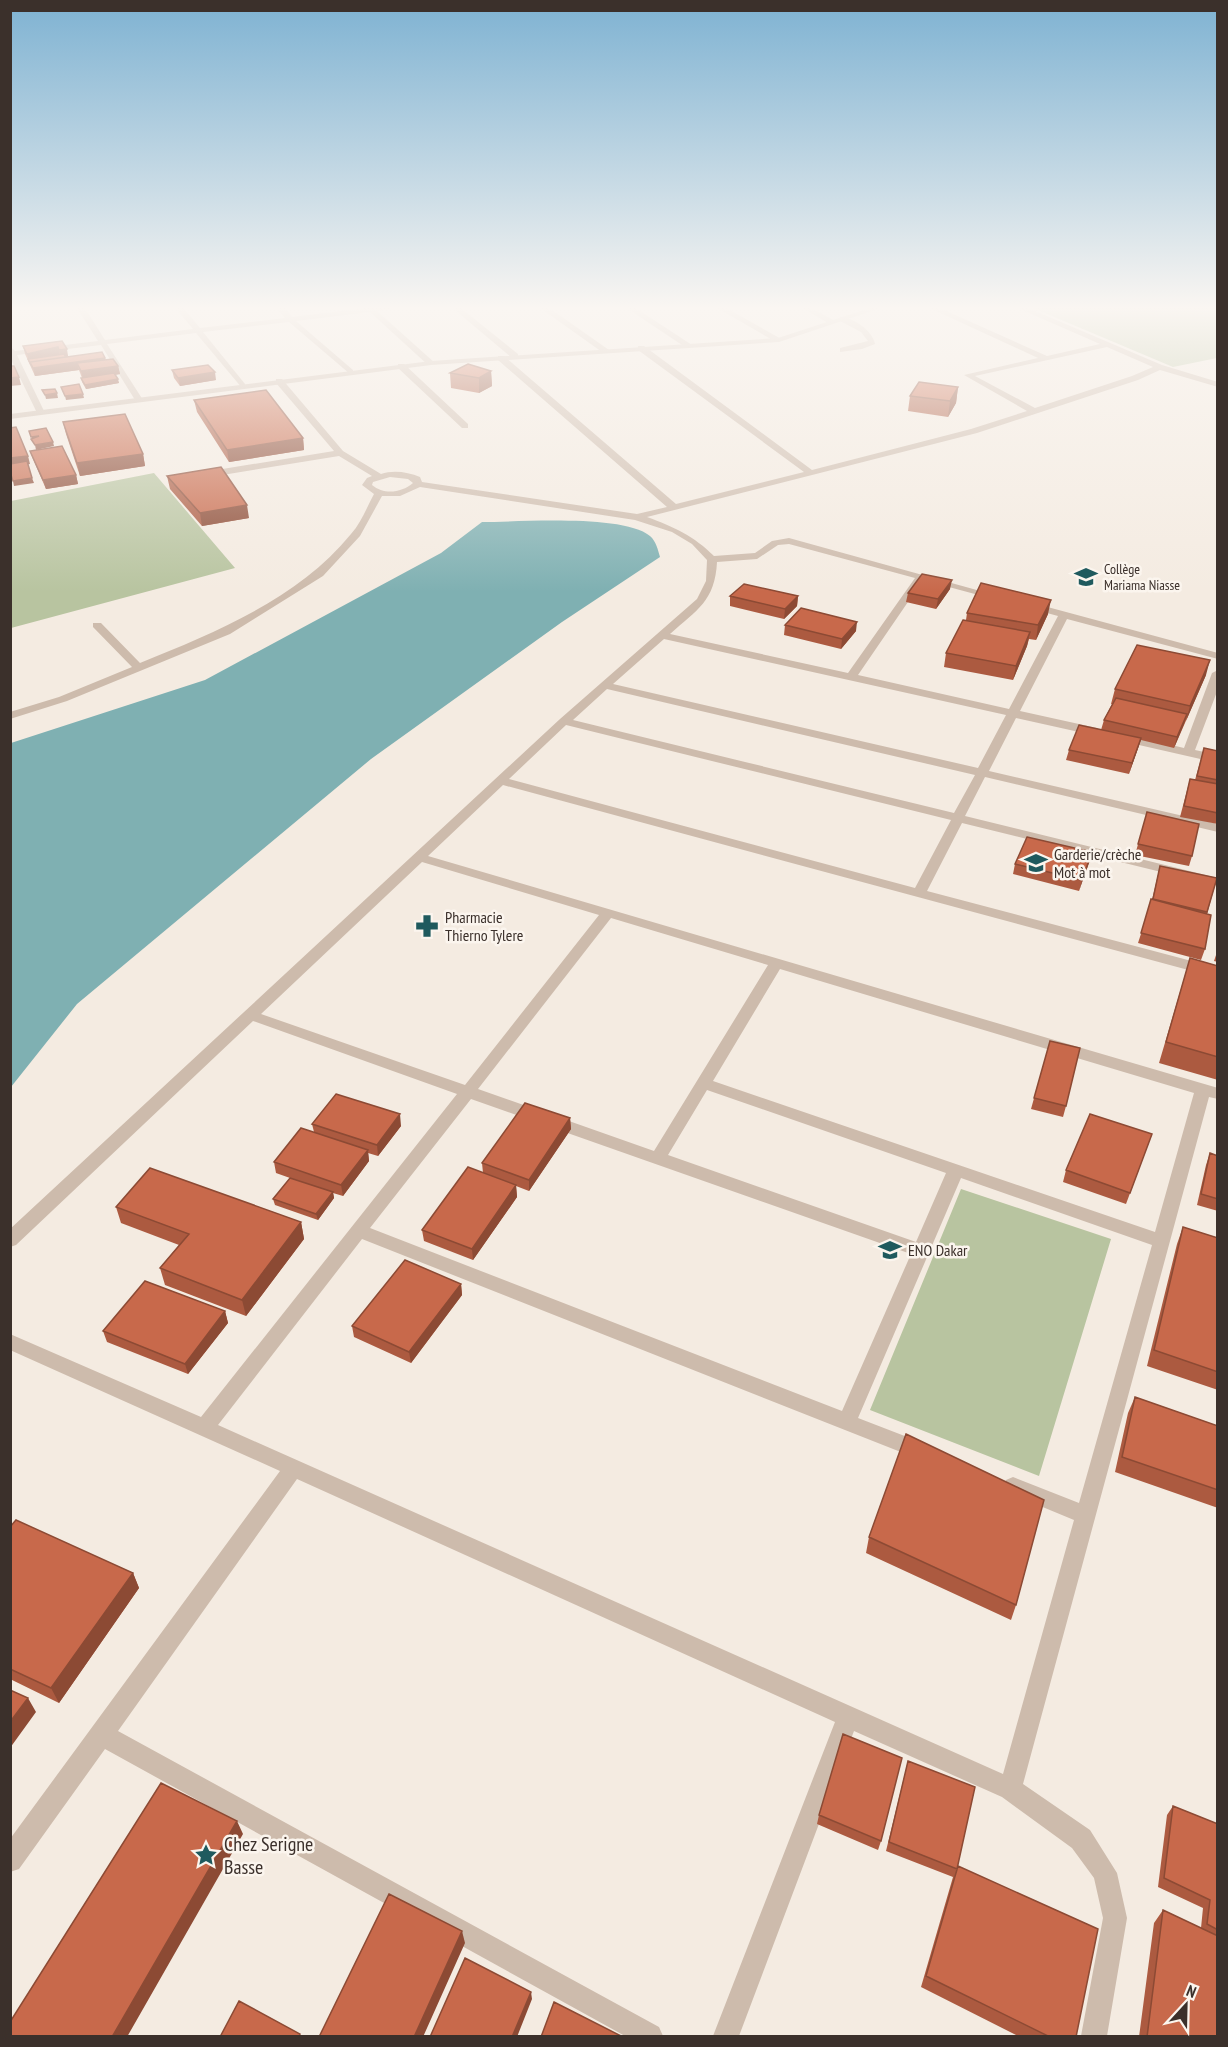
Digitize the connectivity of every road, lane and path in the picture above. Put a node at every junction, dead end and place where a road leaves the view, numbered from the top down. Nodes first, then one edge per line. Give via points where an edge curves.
1 (34, 401) edge
2 (135, 401) edge
3 (296, 401) edge
4 (438, 401) edge
5 (551, 401) edge
6 (713, 401) edge
7 (1015, 401) edge
8 (1066, 401) edge
9 (1034, 411) junction
10 (40, 413) junction
11 (10, 417) edge
12 (465, 426) dead end
13 (340, 453) junction
14 (810, 472) junction
15 (378, 476) junction
16 (192, 477) edge
17 (418, 484) junction
18 (379, 493) junction
19 (673, 507) junction
20 (637, 517) junction
21 (712, 559) junction
22 (920, 576) junction
23 (1009, 600) edge
24 (1020, 603) edge
25 (1064, 615) junction
26 (97, 625) dead end
27 (661, 635) junction
28 (1218, 656) edge
29 (140, 668) junction
30 (1218, 673) edge
31 (851, 677) junction
32 (605, 685) junction
33 (1013, 713) junction
34 (10, 716) edge
35 (564, 721) junction
36 (1188, 752) junction
37 (1218, 759) edge
38 (982, 773) junction
39 (501, 781) junction
40 (958, 818) junction
41 (1218, 828) edge
42 (419, 857) junction
43 (1218, 882) edge
44 (919, 893) junction
45 (608, 913) junction
46 (776, 963) junction
47 (1218, 973) edge
48 (250, 1015) junction
49 (704, 1083) junction
50 (468, 1092) junction
51 (1210, 1092) edge
52 (658, 1158) junction
53 (956, 1170) junction
54 (359, 1231) junction
55 (10, 1240) edge
56 (1161, 1241) junction
57 (922, 1251) junction
58 (10, 1341) edge
59 (847, 1422) junction
60 (204, 1428) junction
61 (934, 1456) edge
62 (294, 1468) junction
63 (999, 1481) edge
64 (1086, 1515) junction
65 (848, 1717) junction
66 (101, 1734) junction
67 (1010, 1790) junction
68 (10, 1860) edge
69 (650, 2037) edge
70 (726, 2037) edge
71 (1094, 2037) edge

1 - 10 street
2 - 10 street
3 - 13 street
4 - 12 street
5 - 19 street
6 - 14 street
7 - 9 street
8 - 9 street
9 - 14 street via 974,431
10 - 11 street
13 - 15 street
13 - 16 street
14 - 19 street
15 - 17 street via 410,476
15 - 18 street via 367,485
17 - 18 street via 404,492
17 - 20 street
18 - 29 street via 357,534 319,574 226,632
19 - 20 street
20 - 21 street via 675,530
21 - 22 street via 757,556 775,543 789,541
21 - 27 street via 711,581 701,601
22 - 23 street
22 - 31 street
24 - 25 street
25 - 28 street
25 - 33 street
26 - 29 street
27 - 31 street
27 - 32 street
29 - 34 street
30 - 36 street
31 - 33 street
32 - 35 street
32 - 38 street
33 - 36 street
33 - 38 street
35 - 39 street
35 - 40 street
36 - 37 street
38 - 40 street
38 - 41 street
39 - 42 street
39 - 44 street
40 - 43 street
40 - 44 street
42 - 45 street
42 - 48 street
44 - 47 street
45 - 46 street
45 - 50 street
46 - 49 street
46 - 51 street
48 - 50 street
48 - 55 street
49 - 52 street
49 - 53 street
50 - 52 street
50 - 54 street
51 - 56 street
52 - 57 street
53 - 56 street
53 - 57 street
54 - 59 street
54 - 60 street
56 - 64 street
57 - 59 street
58 - 60 street
59 - 61 street
60 - 62 street
62 - 65 street
62 - 66 street
63 - 64 street
64 - 67 street
65 - 67 street
65 - 70 street
66 - 68 street
66 - 69 street
67 - 71 street via 1081,1839 1105,1873 1115,1918

